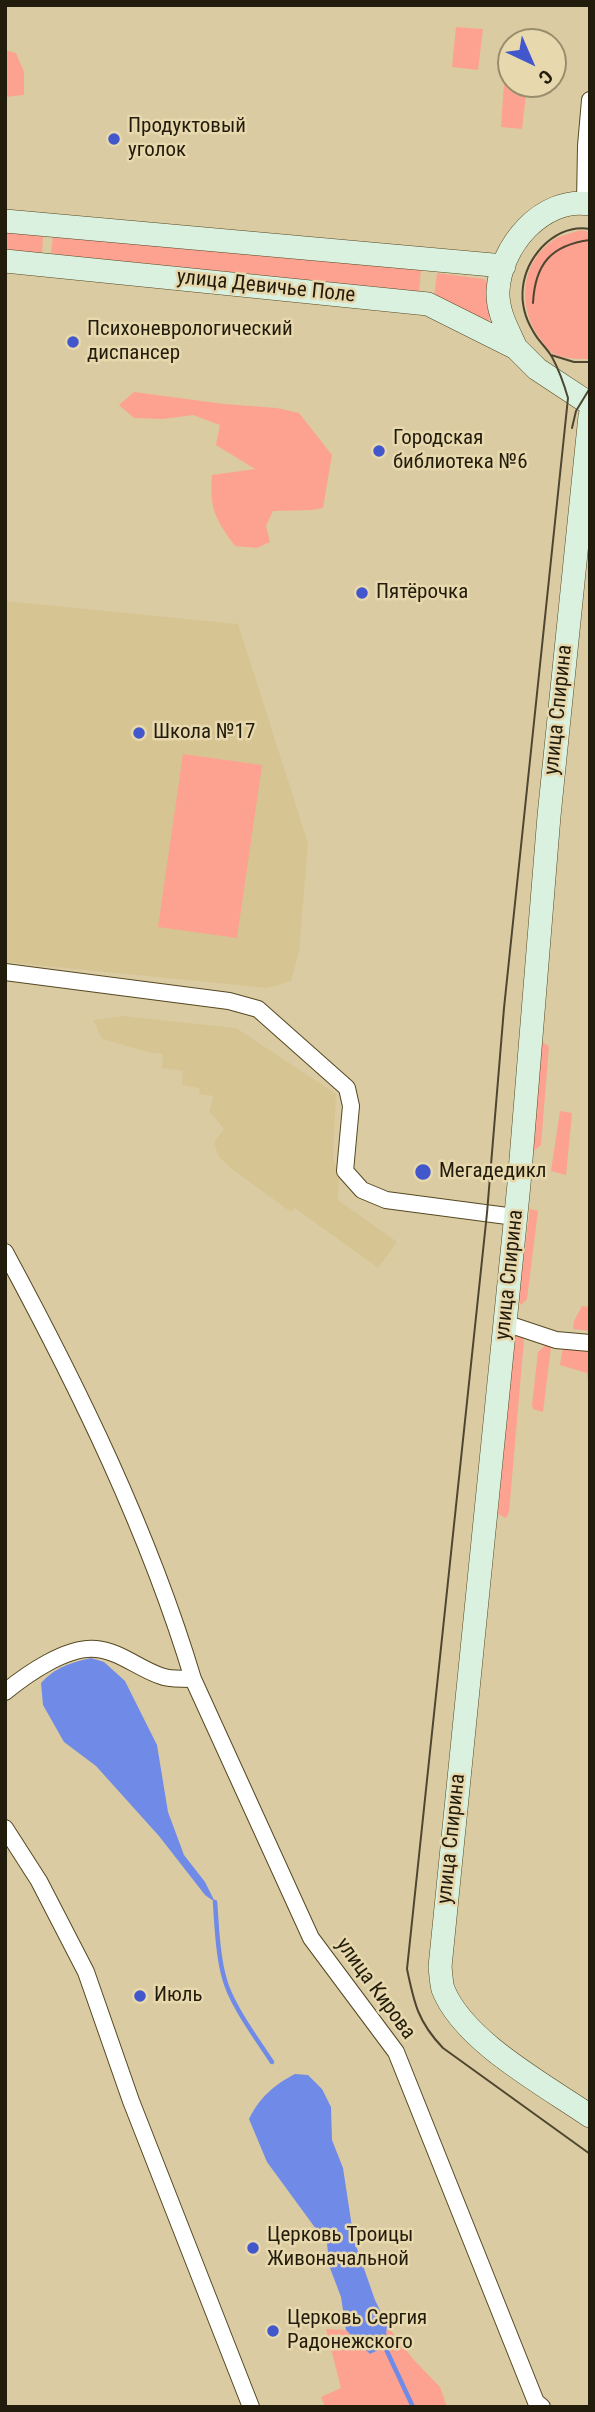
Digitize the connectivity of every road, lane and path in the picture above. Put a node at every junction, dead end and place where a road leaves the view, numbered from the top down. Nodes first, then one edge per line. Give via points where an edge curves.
1 (590, 100) edge
2 (588, 204) edge
3 (5, 221) edge
4 (50, 226) junction
5 (5, 261) edge
6 (46, 265) junction
7 (503, 266) junction
8 (516, 348) junction
9 (590, 404) edge
10 (590, 416) edge
11 (5, 972) edge
12 (515, 1217) junction
13 (5, 1252) edge
14 (505, 1323) junction
15 (590, 1343) edge
16 (193, 1679) junction
17 (5, 1692) edge
18 (5, 1828) edge
19 (590, 2116) edge
20 (251, 2407) edge
21 (541, 2407) edge

1 - 2 street
2 - 7 main road, улица Девичье Поле via 568,205 533,223 516,238
3 - 4 main road, улица Девичье Поле
4 - 6 main road
4 - 7 main road, улица Девичье Поле
5 - 6 main road, улица Девичье Поле
6 - 8 main road, улица Девичье Поле via 428,304
7 - 8 main road, улица Девичье Поле via 498,292 502,318
8 - 9 main road, улица Девичье Поле via 537,369
10 - 12 main road, улица Спирина via 549,816
11 - 12 street via 229,1001 258,1009 347,1088 351,1107 345,1171 362,1190 386,1200
12 - 14 main road, улица Спирина
13 - 16 street, улица Кирова via 95,1425
14 - 15 street via 556,1340
14 - 19 main road, улица Спирина via 442,1937 442,1987 479,2038
16 - 17 street via 162,1677 96,1649 66,1654
16 - 21 street, улица Кирова via 311,1938 396,2052
18 - 20 street via 39,1881 86,1972 131,2101

